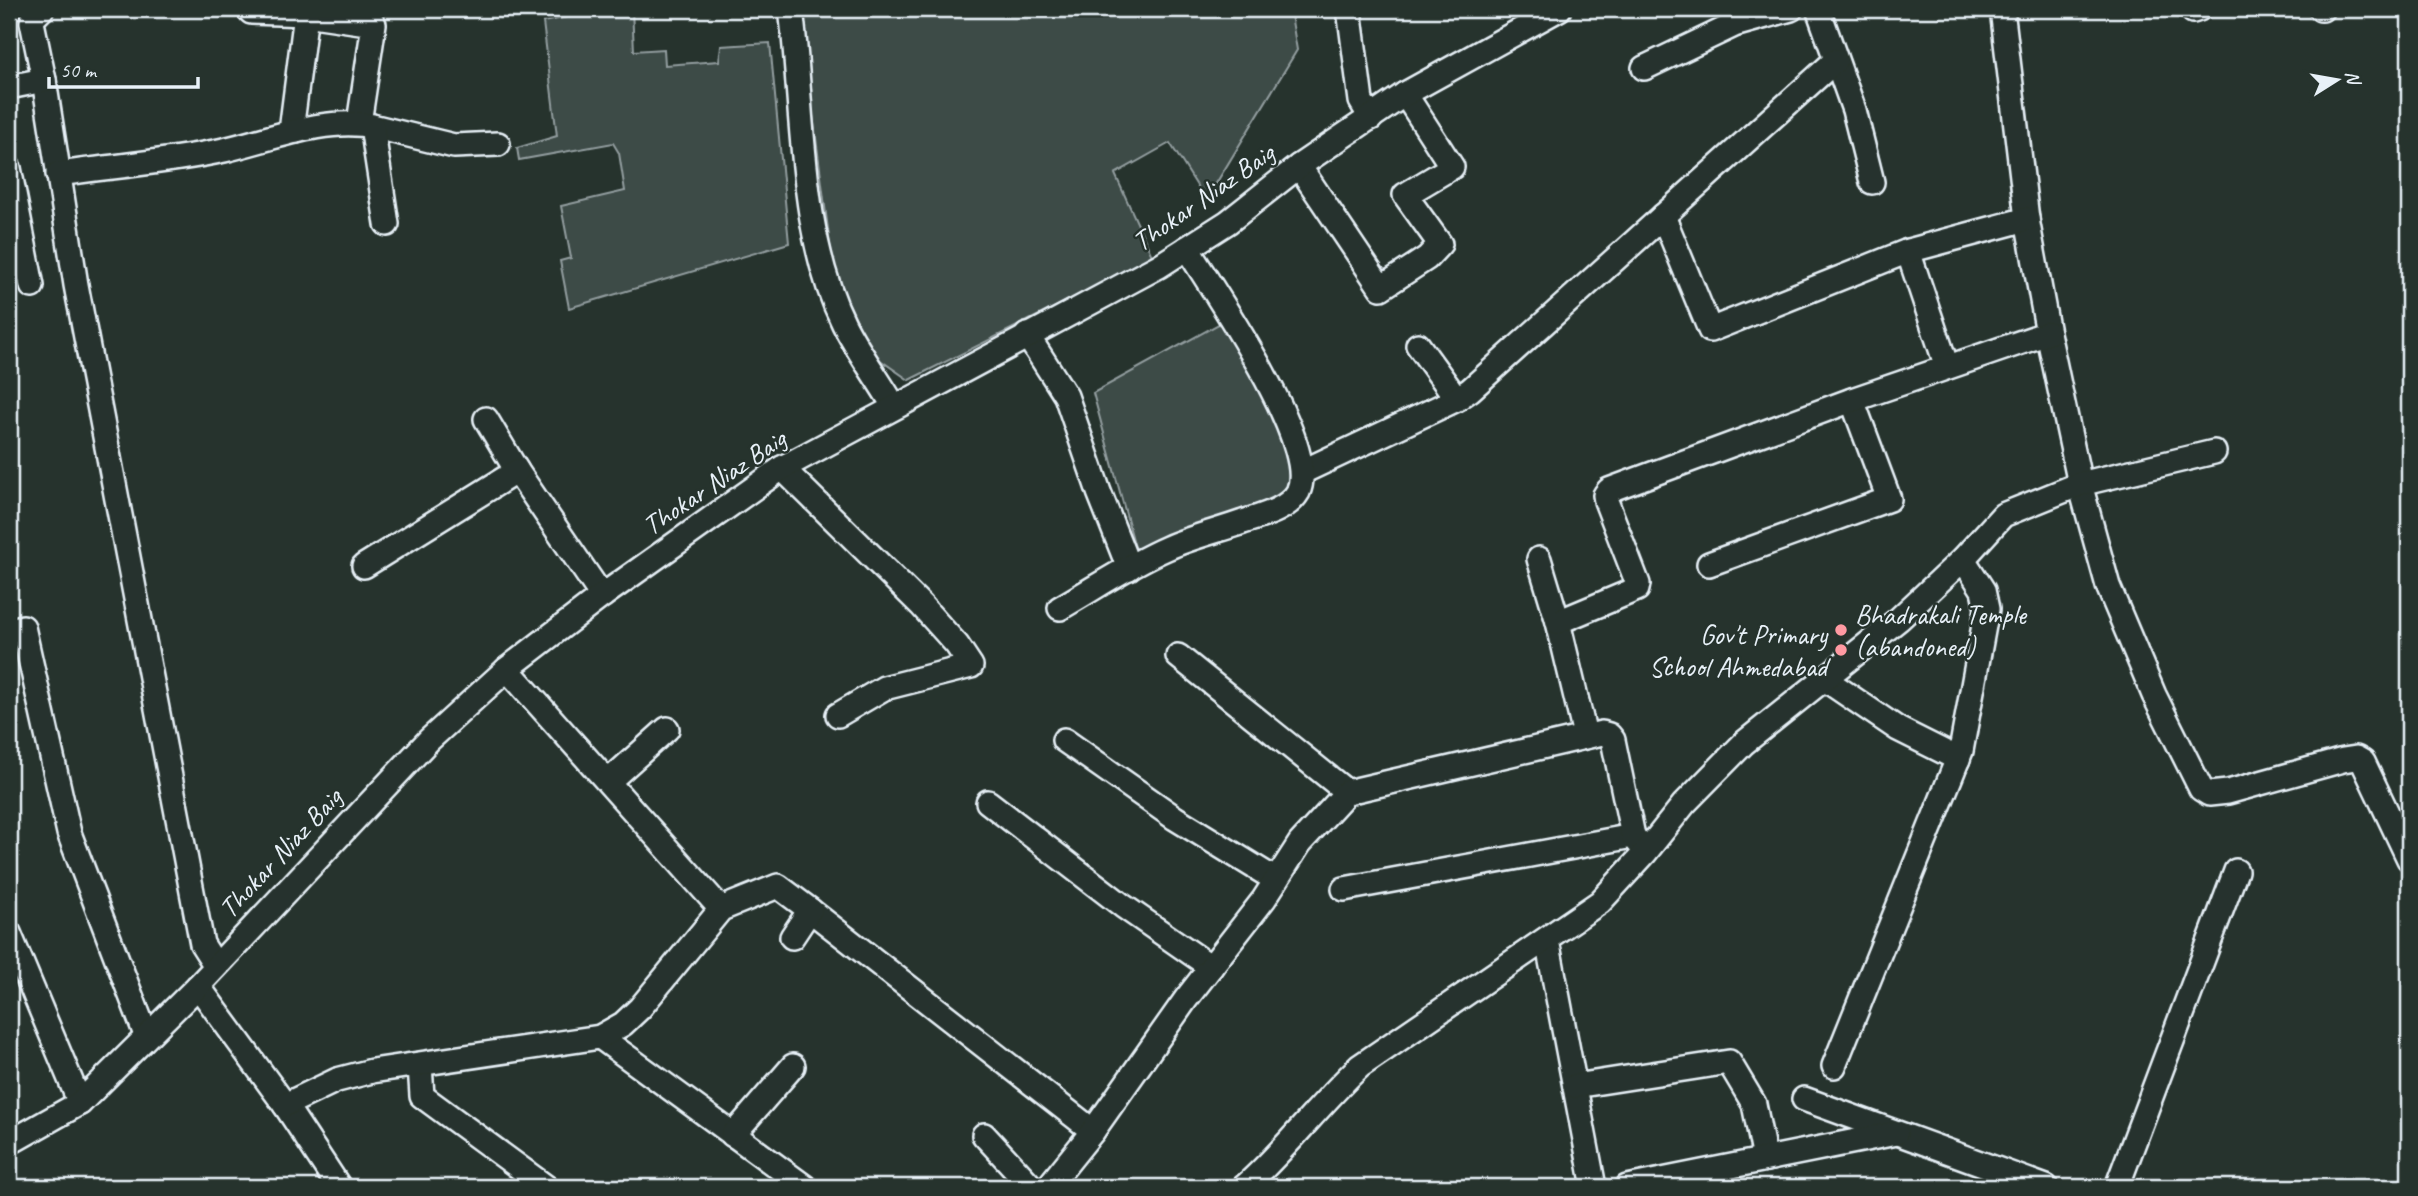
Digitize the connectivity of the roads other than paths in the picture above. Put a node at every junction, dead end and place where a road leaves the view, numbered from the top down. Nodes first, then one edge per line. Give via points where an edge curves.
1 (42, 9) edge
2 (791, 9) edge
3 (1349, 9) edge
4 (1559, 9) edge
5 (1791, 9) edge
6 (1818, 9) edge
7 (2001, 9) edge
8 (251, 12) dead end
9 (306, 14) junction
10 (1517, 18) edge
11 (1835, 61) junction
12 (1644, 68) dead end
13 (44, 80) junction
14 (9, 87) edge
15 (1405, 94) junction
16 (1371, 118) junction
17 (365, 125) junction
18 (296, 131) junction
19 (498, 144) dead end
20 (1299, 166) junction
21 (9, 168) edge
22 (58, 174) junction
23 (1872, 182) dead end
24 (1663, 216) junction
25 (2027, 219) junction
26 (387, 224) dead end
27 (1188, 248) junction
28 (1908, 251) junction
29 (32, 286) dead end
30 (2048, 333) junction
31 (1027, 335) junction
32 (1418, 345) dead end
33 (1947, 367) junction
34 (1457, 399) junction
35 (1852, 400) junction
36 (894, 406) junction
37 (486, 419) dead end
38 (2214, 452) dead end
39 (782, 468) junction
40 (517, 471) junction
41 (1302, 472) junction
42 (2080, 484) junction
43 (1539, 559) dead end
44 (1963, 559) junction
45 (1709, 564) dead end
46 (364, 566) dead end
47 (1129, 568) junction
48 (602, 596) junction
49 (1060, 608) dead end
50 (1559, 622) junction
51 (9, 630) edge
52 (1178, 656) dead end
53 (507, 668) junction
54 (1823, 678) junction
55 (838, 715) dead end
56 (667, 729) dead end
57 (1585, 735) junction
58 (1065, 740) dead end
59 (1958, 758) junction
60 (609, 781) junction
61 (1347, 792) junction
62 (988, 802) dead end
63 (1639, 844) junction
64 (2409, 859) edge
65 (2236, 871) dead end
66 (1276, 880) junction
67 (1344, 889) dead end
68 (721, 909) junction
69 (810, 910) junction
70 (9, 933) edge
71 (792, 937) dead end
72 (1546, 940) junction
73 (216, 966) junction
74 (1211, 967) junction
75 (198, 986) junction
76 (146, 1035) junction
77 (600, 1037) junction
78 (420, 1065) junction
79 (793, 1066) dead end
80 (1834, 1066) dead end
81 (1574, 1086) junction
82 (1804, 1100) dead end
83 (80, 1103) junction
84 (285, 1105) junction
85 (1093, 1130) junction
86 (1896, 1133) junction
87 (733, 1135) junction
88 (984, 1135) dead end
89 (9, 1143) edge
90 (1765, 1159) junction
91 (339, 1187) edge
92 (546, 1187) edge
93 (805, 1187) edge
94 (1032, 1187) edge
95 (1048, 1187) edge
96 (1244, 1187) edge
97 (1594, 1187) edge
98 (1627, 1187) edge
99 (2046, 1187) edge
100 (2117, 1187) edge

1 - 13 street via 32,22
2 - 36 street via 805,165 820,253 844,325
3 - 16 street via 1361,101
4 - 10 street, Thokar Niaz Baig
5 - 12 street via 1734,24
6 - 11 street
7 - 25 street
8 - 9 street
9 - 17 street via 374,24
9 - 18 street via 292,123
10 - 15 street, Thokar Niaz Baig
11 - 23 street via 1854,110
11 - 24 street
13 - 14 street
13 - 22 street
15 - 16 street, Thokar Niaz Baig
15 - 20 street via 1452,167 1405,195 1440,244 1427,258 1381,288
16 - 20 street, Thokar Niaz Baig
17 - 18 street
17 - 19 street via 454,146
17 - 26 street
18 - 22 street via 223,151
20 - 27 street, Thokar Niaz Baig
21 - 29 street
22 - 73 street via 199,931
24 - 28 street via 1710,330
24 - 34 street
25 - 28 street
25 - 30 street
27 - 31 street, Thokar Niaz Baig
27 - 41 street via 1271,384
28 - 33 street
30 - 33 street
30 - 42 street
31 - 36 street, Thokar Niaz Baig
31 - 47 street via 1066,396
32 - 34 street
33 - 35 street
34 - 41 street
35 - 45 street via 1889,499
35 - 50 street via 1609,490 1606,501 1637,589
36 - 39 street, Thokar Niaz Baig
37 - 40 street
38 - 42 street
39 - 48 street, Thokar Niaz Baig
39 - 55 street via 921,604 971,666 884,688
40 - 46 street
40 - 48 street
41 - 47 street via 1298,491 1271,513 1167,548
42 - 44 street via 2003,514
42 - 64 street via 2108,586 2154,695 2201,789 2209,794 2228,792 2356,758 2363,762
43 - 50 street
44 - 54 street via 1899,619
44 - 59 street via 1983,590 1987,609
47 - 49 street
48 - 53 street, Thokar Niaz Baig
50 - 57 street
51 - 76 street via 23,627 69,833
52 - 61 street
53 - 60 street
53 - 73 street, Thokar Niaz Baig via 395,773
54 - 59 street via 1898,729
54 - 63 street via 1744,743
56 - 60 street
57 - 61 street
57 - 63 street via 1602,733 1614,740
58 - 66 street via 1175,818
59 - 80 street
60 - 68 street
61 - 66 street via 1300,843
62 - 74 street
63 - 67 street
63 - 72 street via 1600,902
65 - 100 street
66 - 74 street
68 - 69 street via 778,886
68 - 77 street via 640,1008
69 - 71 street
69 - 85 street
70 - 83 street
72 - 81 street
72 - 96 street via 1360,1066
73 - 75 street, Thokar Niaz Baig
74 - 85 street
75 - 76 street, Thokar Niaz Baig
75 - 84 street
76 - 83 street, Thokar Niaz Baig
77 - 78 street
77 - 87 street
78 - 84 street via 337,1080
78 - 92 street via 422,1096
79 - 87 street
81 - 90 street via 1729,1062 1754,1104
81 - 97 street
82 - 86 street
83 - 89 street, Thokar Niaz Baig
84 - 91 street
85 - 95 street
86 - 90 street
86 - 99 street
87 - 93 street
88 - 94 street
90 - 98 street

